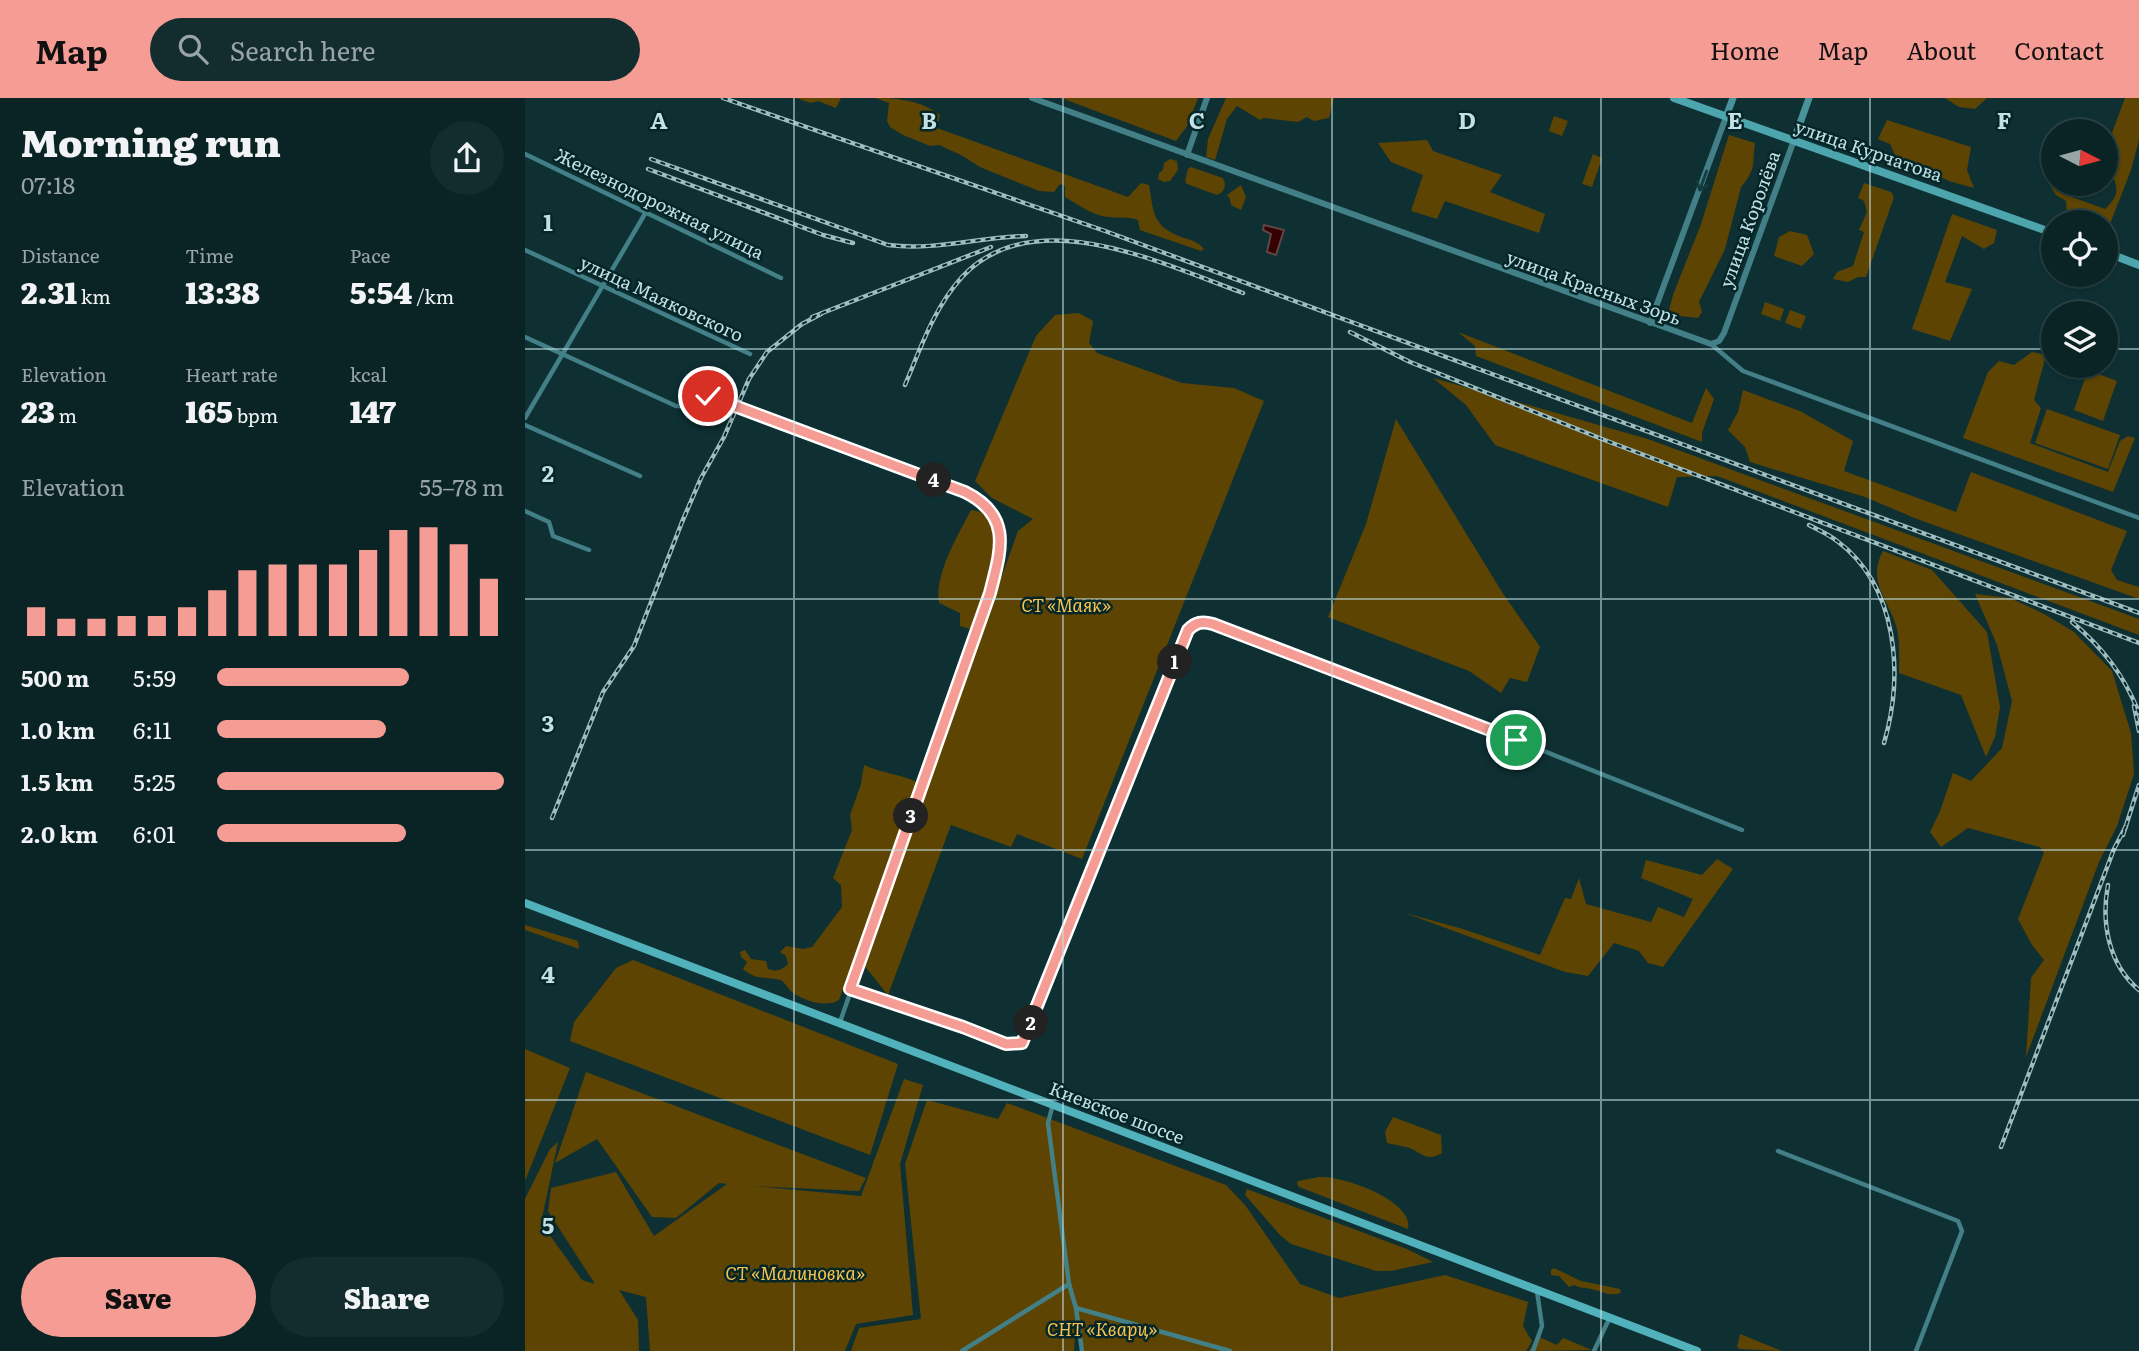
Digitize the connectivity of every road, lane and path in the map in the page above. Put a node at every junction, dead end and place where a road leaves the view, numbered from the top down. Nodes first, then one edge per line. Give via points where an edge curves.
1 (1032, 98) edge
2 (1207, 98) edge
3 (1674, 98) edge
4 (1733, 98) edge
5 (1809, 98) edge
6 (1726, 117) junction
7 (1794, 140) junction
8 (525, 154) edge
9 (1187, 155) junction
10 (646, 212) junction
11 (2041, 229) edge
12 (525, 250) edge
13 (2118, 257) edge
14 (2139, 265) edge
15 (782, 278) dead end
16 (603, 285) junction
17 (1650, 323) junction
18 (525, 337) edge
19 (1711, 344) junction
20 (750, 354) dead end
21 (562, 355) junction
22 (525, 418) edge
23 (525, 425) edge
24 (640, 477) dead end
25 (525, 511) edge
26 (2139, 517) edge
27 (589, 550) dead end
28 (1742, 830) dead end
29 (525, 903) edge
30 (850, 989) junction
31 (840, 1023) junction
32 (1053, 1104) junction
33 (1778, 1151) dead end
34 (1069, 1284) junction
35 (1537, 1290) junction
36 (1076, 1308) junction
37 (1610, 1317) junction
38 (962, 1351) edge
39 (1082, 1351) edge
40 (1230, 1351) edge
41 (1533, 1351) edge
42 (1594, 1351) edge
43 (1697, 1351) edge
44 (1916, 1351) edge

1 - 9 street, улица Красных Зорь
2 - 9 street
3 - 6 main road, улица Курчатова
4 - 6 main road
5 - 7 main road, улица Королёва
6 - 7 main road, улица Курчатова
6 -> 17 street
7 - 11 main road, улица Курчатова
7 - 19 street, улица Королёва via 1724,333
8 - 10 street, Железнодорожная улица
9 - 17 street, улица Красных Зорь
10 - 15 street, Железнодорожная улица
10 - 16 street
12 - 16 street, улица Маяковского
13 - 14 main road
16 - 20 street, улица Маяковского
16 - 21 street
17 - 19 street, улица Красных Зорь
18 - 21 street
19 - 26 street, улица Красных Зорь via 1743,372
21 - 22 street
21 - 30 street via 676,406 687,406 702,396 724,400 962,490 994,516 1001,537 990,593
23 - 24 street
25 - 27 street via 549,522 554,536
28 - 30 street via 1204,621 1188,630 1022,1043 1006,1044
29 - 31 highway, Киевское шоссе
30 - 31 street
31 - 32 highway, Киевское шоссе
32 - 34 street via 1048,1123
32 - 35 highway, Киевское шоссе
33 - 44 street via 1958,1221 1962,1231
34 - 36 street
34 - 38 street
35 - 37 highway, Киевское шоссе
35 - 41 street via 1542,1326
36 - 39 street
36 - 40 street
37 - 42 street
37 - 43 highway, Киевское шоссе

